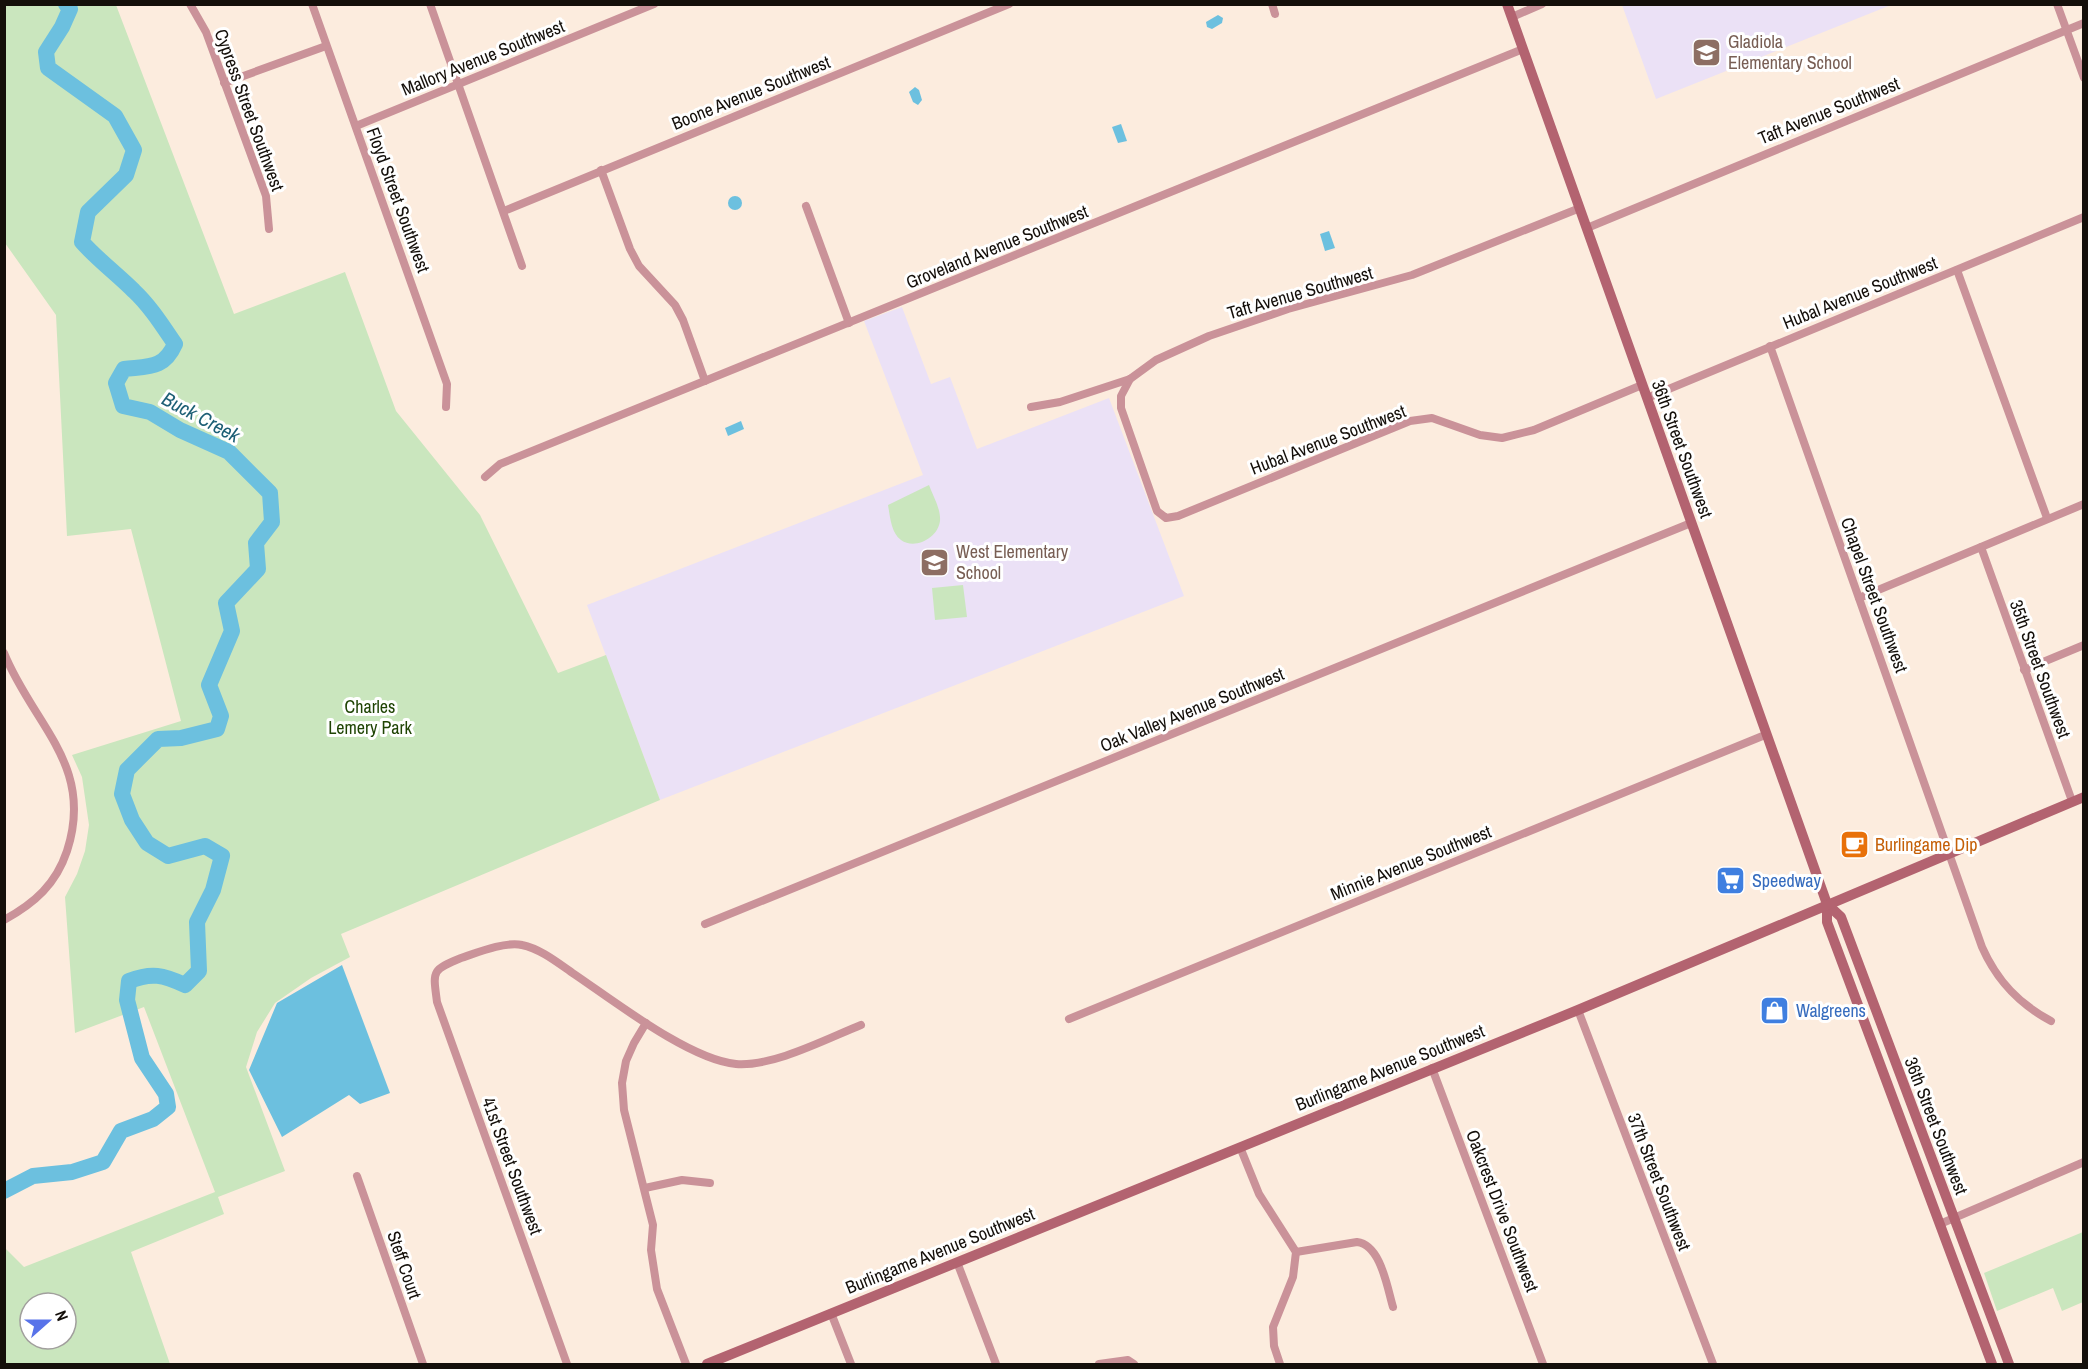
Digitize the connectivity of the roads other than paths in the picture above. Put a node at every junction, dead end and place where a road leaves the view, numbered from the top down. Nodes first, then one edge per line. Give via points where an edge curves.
1 (190, 4) edge
2 (312, 4) edge
3 (430, 4) edge
4 (654, 4) edge
5 (1009, 4) edge
6 (1272, 4) edge
7 (1507, 4) edge
8 (1542, 4) edge
9 (2057, 4) edge
10 (1275, 14) dead end
11 (1512, 17) junction
12 (2084, 23) edge
13 (2066, 30) junction
14 (326, 46) junction
15 (1523, 49) junction
16 (2084, 78) edge
17 (224, 83) junction
18 (458, 84) junction
19 (356, 126) junction
20 (601, 170) junction
21 (806, 206) dead end
22 (1580, 208) junction
23 (504, 211) junction
24 (2084, 217) edge
25 (1587, 228) junction
26 (269, 229) dead end
27 (522, 266) dead end
28 (1957, 270) junction
29 (849, 323) junction
30 (1770, 346) junction
31 (1130, 379) junction
32 (705, 381) junction
33 (1642, 385) junction
34 (1647, 398) junction
35 (446, 407) dead end
36 (1031, 407) dead end
37 (485, 477) dead end
38 (2084, 504) edge
39 (2048, 518) junction
40 (1691, 523) junction
41 (1981, 547) junction
42 (1858, 598) junction
43 (2084, 645) edge
44 (4, 653) edge
45 (2024, 669) junction
46 (1765, 735) junction
47 (2084, 797) edge
48 (2072, 801) junction
49 (1950, 854) junction
50 (1827, 904) junction
51 (4, 920) edge
52 (705, 924) dead end
53 (1578, 1010) junction
54 (1069, 1019) dead end
55 (1864, 1020) junction
56 (2051, 1021) dead end
57 (646, 1023) junction
58 (861, 1025) dead end
59 (1892, 1056) junction
60 (1432, 1068) junction
61 (1240, 1147) junction
62 (2084, 1162) edge
63 (357, 1176) dead end
64 (710, 1183) dead end
65 (645, 1188) junction
66 (1953, 1217) junction
67 (1940, 1224) junction
68 (1296, 1251) junction
69 (957, 1262) junction
70 (1394, 1307) dead end
71 (831, 1313) junction
72 (423, 1365) edge
73 (567, 1365) edge
74 (686, 1365) edge
75 (707, 1365) edge
76 (851, 1365) edge
77 (996, 1365) edge
78 (1099, 1365) edge
79 (1134, 1365) edge
80 (1280, 1365) edge
81 (1543, 1365) edge
82 (1713, 1365) edge
83 (1992, 1365) edge
84 (2009, 1365) edge

1 - 17 street, Cypress Street Southwest via 206,32
2 - 14 street, Floyd Street Southwest
3 - 18 street
4 - 18 street, Mallory Avenue Southwest
5 - 20 street, Boone Avenue Southwest
6 - 10 street
7 - 11 street, 36th Street Southwest
8 - 11 street
9 - 13 street
11 - 15 street, 36th Street Southwest
12 - 13 street, Taft Avenue Southwest
13 - 16 street
13 - 25 street, Taft Avenue Southwest
14 - 17 street
14 - 19 street, Floyd Street Southwest
15 - 22 street, 36th Street Southwest
15 - 29 street, Groveland Avenue Southwest
17 - 26 street, Cypress Street Southwest via 266,196
18 - 19 street, Mallory Avenue Southwest
18 - 23 street
19 - 35 street, Floyd Street Southwest via 447,384
20 - 23 street, Boone Avenue Southwest
20 - 32 street via 630,249 639,266 675,305
21 - 29 street
22 - 25 street, 36th Street Southwest
22 - 31 street, Taft Avenue Southwest via 1412,275 1288,309 1209,336 1156,360
23 - 27 street
24 - 28 street, Hubal Avenue Southwest
25 - 33 street, 36th Street Southwest
28 - 30 street, Hubal Avenue Southwest
28 - 39 street
29 - 32 street, Groveland Avenue Southwest
30 - 34 street, Hubal Avenue Southwest
30 - 42 street, Chapel Street Southwest
31 - 33 street, Hubal Avenue Southwest via 1121,396 1121,408 1157,511 1166,518 1410,421 1432,418 1480,435 1502,438 1534,430
31 - 36 street, Taft Avenue Southwest via 1060,402
32 - 37 street, Groveland Avenue Southwest via 500,465
33 - 34 street, 36th Street Southwest
34 - 40 street, 36th Street Southwest
38 - 39 street
39 - 41 street
40 - 46 street, 36th Street Southwest
40 - 52 street, Oak Valley Avenue Southwest
41 - 42 street
41 - 45 street, 35th Street Southwest
42 - 49 street, Chapel Street Southwest
43 - 45 street
44 - 51 street via 57,745 71,778 75,805 73,832 61,869 33,902
45 - 48 street, 35th Street Southwest
46 - 50 street, 36th Street Southwest
46 - 54 street, Minnie Avenue Southwest
47 - 48 street, Burlingame Avenue Southwest
48 - 49 street, Burlingame Avenue Southwest
49 - 50 street, Burlingame Avenue Southwest
49 - 56 street, Chapel Street Southwest via 1982,947 1997,976 2020,1001
50 - 53 street, Burlingame Avenue Southwest
50 - 55 street, 36th Street Southwest via 1827,922
50 - 59 street, 36th Street Southwest via 1840,917
53 - 60 street, Burlingame Avenue Southwest
53 - 82 street, 37th Street Southwest
55 - 59 street via 1872,1024
55 - 67 street, 36th Street Southwest
57 - 58 street via 695,1052 735,1064 775,1059
57 - 65 street via 626,1061 622,1083 624,1110
57 - 73 street, 41st Street Southwest via 543,954 521,944 486,949 440,967 434,976 437,1002
59 - 66 street, 36th Street Southwest
60 - 61 street, Burlingame Avenue Southwest
60 - 81 street, Oakcrest Drive Southwest
61 - 68 street via 1259,1194
61 - 69 street, Burlingame Avenue Southwest
62 - 66 street
63 - 72 street, Steff Court
64 - 65 street via 682,1180
65 - 74 street via 653,1225 651,1250 657,1289
66 - 67 street
66 - 84 street, 36th Street Southwest
67 - 83 street, 36th Street Southwest
68 - 70 street via 1364,1243 1376,1256
68 - 80 street via 1293,1277 1273,1327
69 - 71 street, Burlingame Avenue Southwest
69 - 77 street
71 - 75 street, Burlingame Avenue Southwest
71 - 76 street
78 - 79 street via 1128,1360

